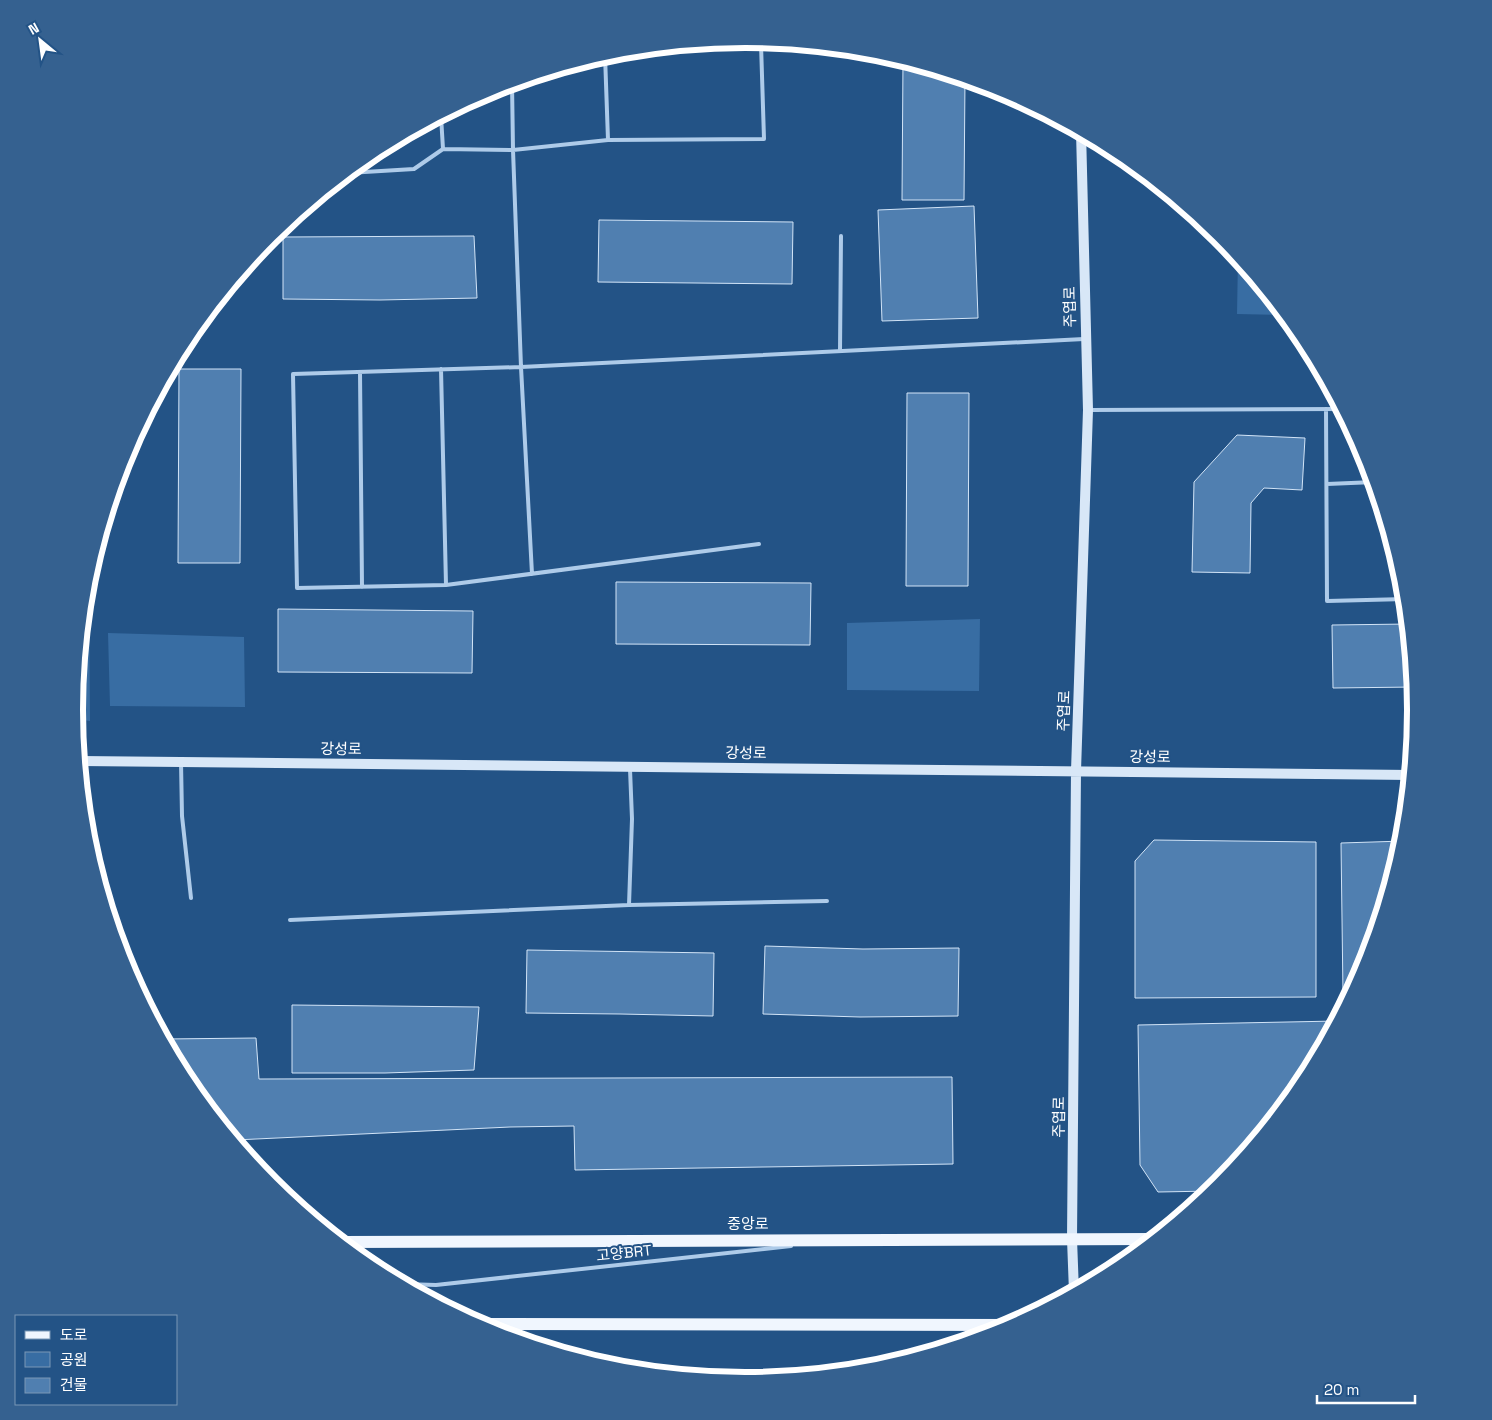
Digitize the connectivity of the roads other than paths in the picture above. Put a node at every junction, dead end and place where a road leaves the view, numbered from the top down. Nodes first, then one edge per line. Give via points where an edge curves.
1 (761, 48) edge
2 (604, 63) edge
3 (512, 91) edge
4 (441, 122) edge
5 (1081, 139) edge
6 (608, 140) junction
7 (443, 149) junction
8 (513, 150) junction
9 (363, 170) edge
10 (841, 236) dead end
11 (1086, 338) junction
12 (840, 351) junction
13 (521, 367) junction
14 (441, 369) junction
15 (360, 372) junction
16 (1326, 409) junction
17 (1336, 409) edge
18 (1088, 410) junction
19 (1368, 482) edge
20 (1327, 484) junction
21 (759, 544) dead end
22 (532, 574) junction
23 (446, 585) junction
24 (362, 587) junction
25 (1399, 599) edge
26 (86, 761) edge
27 (181, 762) junction
28 (630, 767) junction
29 (1076, 772) junction
30 (1405, 775) edge
31 (191, 898) dead end
32 (827, 901) dead end
33 (629, 905) junction
34 (290, 920) dead end
35 (1072, 1239) junction
36 (1145, 1239) edge
37 (848, 1240) junction
38 (351, 1242) edge
39 (416, 1284) edge
40 (1074, 1286) edge
41 (498, 1324) edge
42 (992, 1325) edge

1 - 6 lane via 764,139
2 - 6 lane
3 - 8 lane
4 - 7 lane
5 - 11 street, 주엽로
6 - 8 lane
7 - 8 lane
7 - 9 lane via 414,169
8 - 13 lane
10 - 12 lane
11 - 12 lane
11 - 18 street, 주엽로
12 - 13 lane
13 - 14 lane
13 - 22 lane
14 - 15 lane
14 - 23 lane
15 - 24 lane
15 - 24 lane via 293,374 297,588
16 - 17 lane
16 - 18 lane
16 - 20 lane
18 - 29 street, 주엽로
19 - 20 lane
20 - 25 lane via 1328,601
21 - 22 lane
22 - 23 lane
23 - 24 lane
26 - 27 street, 강성로
27 - 28 street, 강성로
27 - 31 lane via 182,816
28 - 29 street, 강성로
28 - 33 lane
29 - 30 street, 강성로
29 - 35 street, 주엽로
32 - 33 lane
33 - 34 lane
35 - 36 main road, 중앙로
35 - 37 main road, 중앙로
35 - 40 street, 주엽로
37 - 38 main road, 중앙로
37 - 39 lane, 고양BRT via 436,1285
41 - 42 main road

